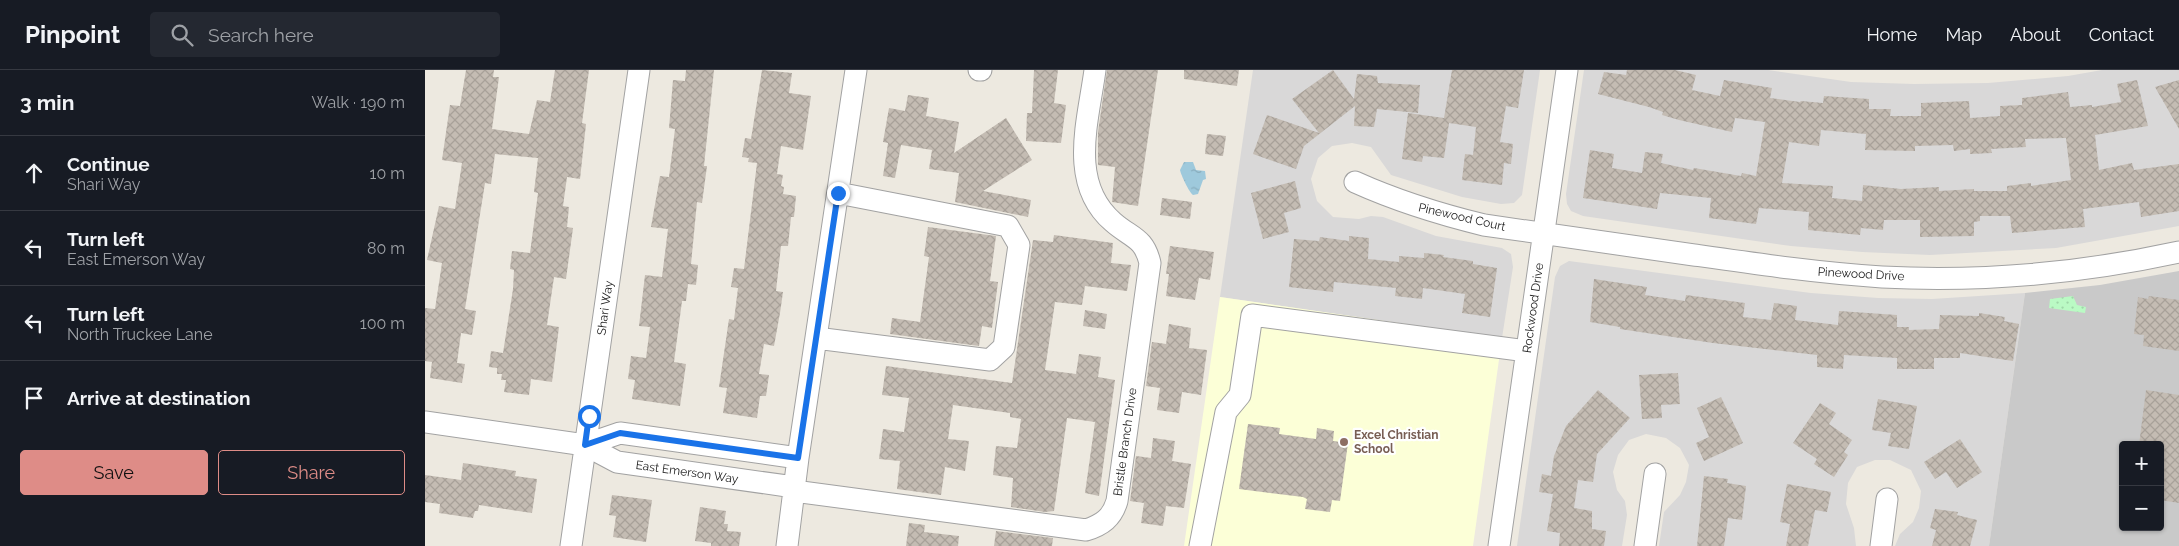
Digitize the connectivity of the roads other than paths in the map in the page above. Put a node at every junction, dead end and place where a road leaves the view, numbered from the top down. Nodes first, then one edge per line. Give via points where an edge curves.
1 (639, 70) edge
2 (857, 70) edge
3 (1095, 70) edge
4 (1567, 70) edge
5 (1355, 182) dead end
6 (838, 193) junction
7 (1544, 234) junction
8 (2179, 252) edge
9 (816, 338) junction
10 (1527, 352) junction
11 (425, 422) edge
12 (585, 445) junction
13 (798, 458) junction
14 (1655, 474) dead end
15 (794, 489) junction
16 (1887, 499) dead end
17 (571, 546) edge
18 (787, 546) edge
19 (1199, 546) edge
20 (1499, 546) edge
21 (1645, 546) edge
22 (1881, 546) edge

1 - 12 street, Shari Way
2 - 6 street
3 - 15 street, Bristle Branch Drive via 1084,148 1086,177 1101,209 1114,223 1140,240 1150,263 1117,501 1108,519 1086,530
4 - 7 street, Rockwood Drive
5 - 7 street, Pinewood Court via 1440,215
6 - 9 street
6 - 9 street via 1009,226 1019,245 1004,347 990,360
7 - 8 street, Pinewood Drive via 1810,271 1884,277 1961,278 2034,274
7 - 10 street, Rockwood Drive
9 - 13 street
10 - 19 street via 1252,315 1240,395 1225,412
10 - 20 street, Rockwood Drive
11 - 12 street, East Emerson Way
12 - 13 street, East Emerson Way via 620,433
12 - 15 street, East Emerson Way via 617,462
12 - 17 street, Shari Way
13 - 15 street
14 - 21 street
15 - 18 street
16 - 22 street

